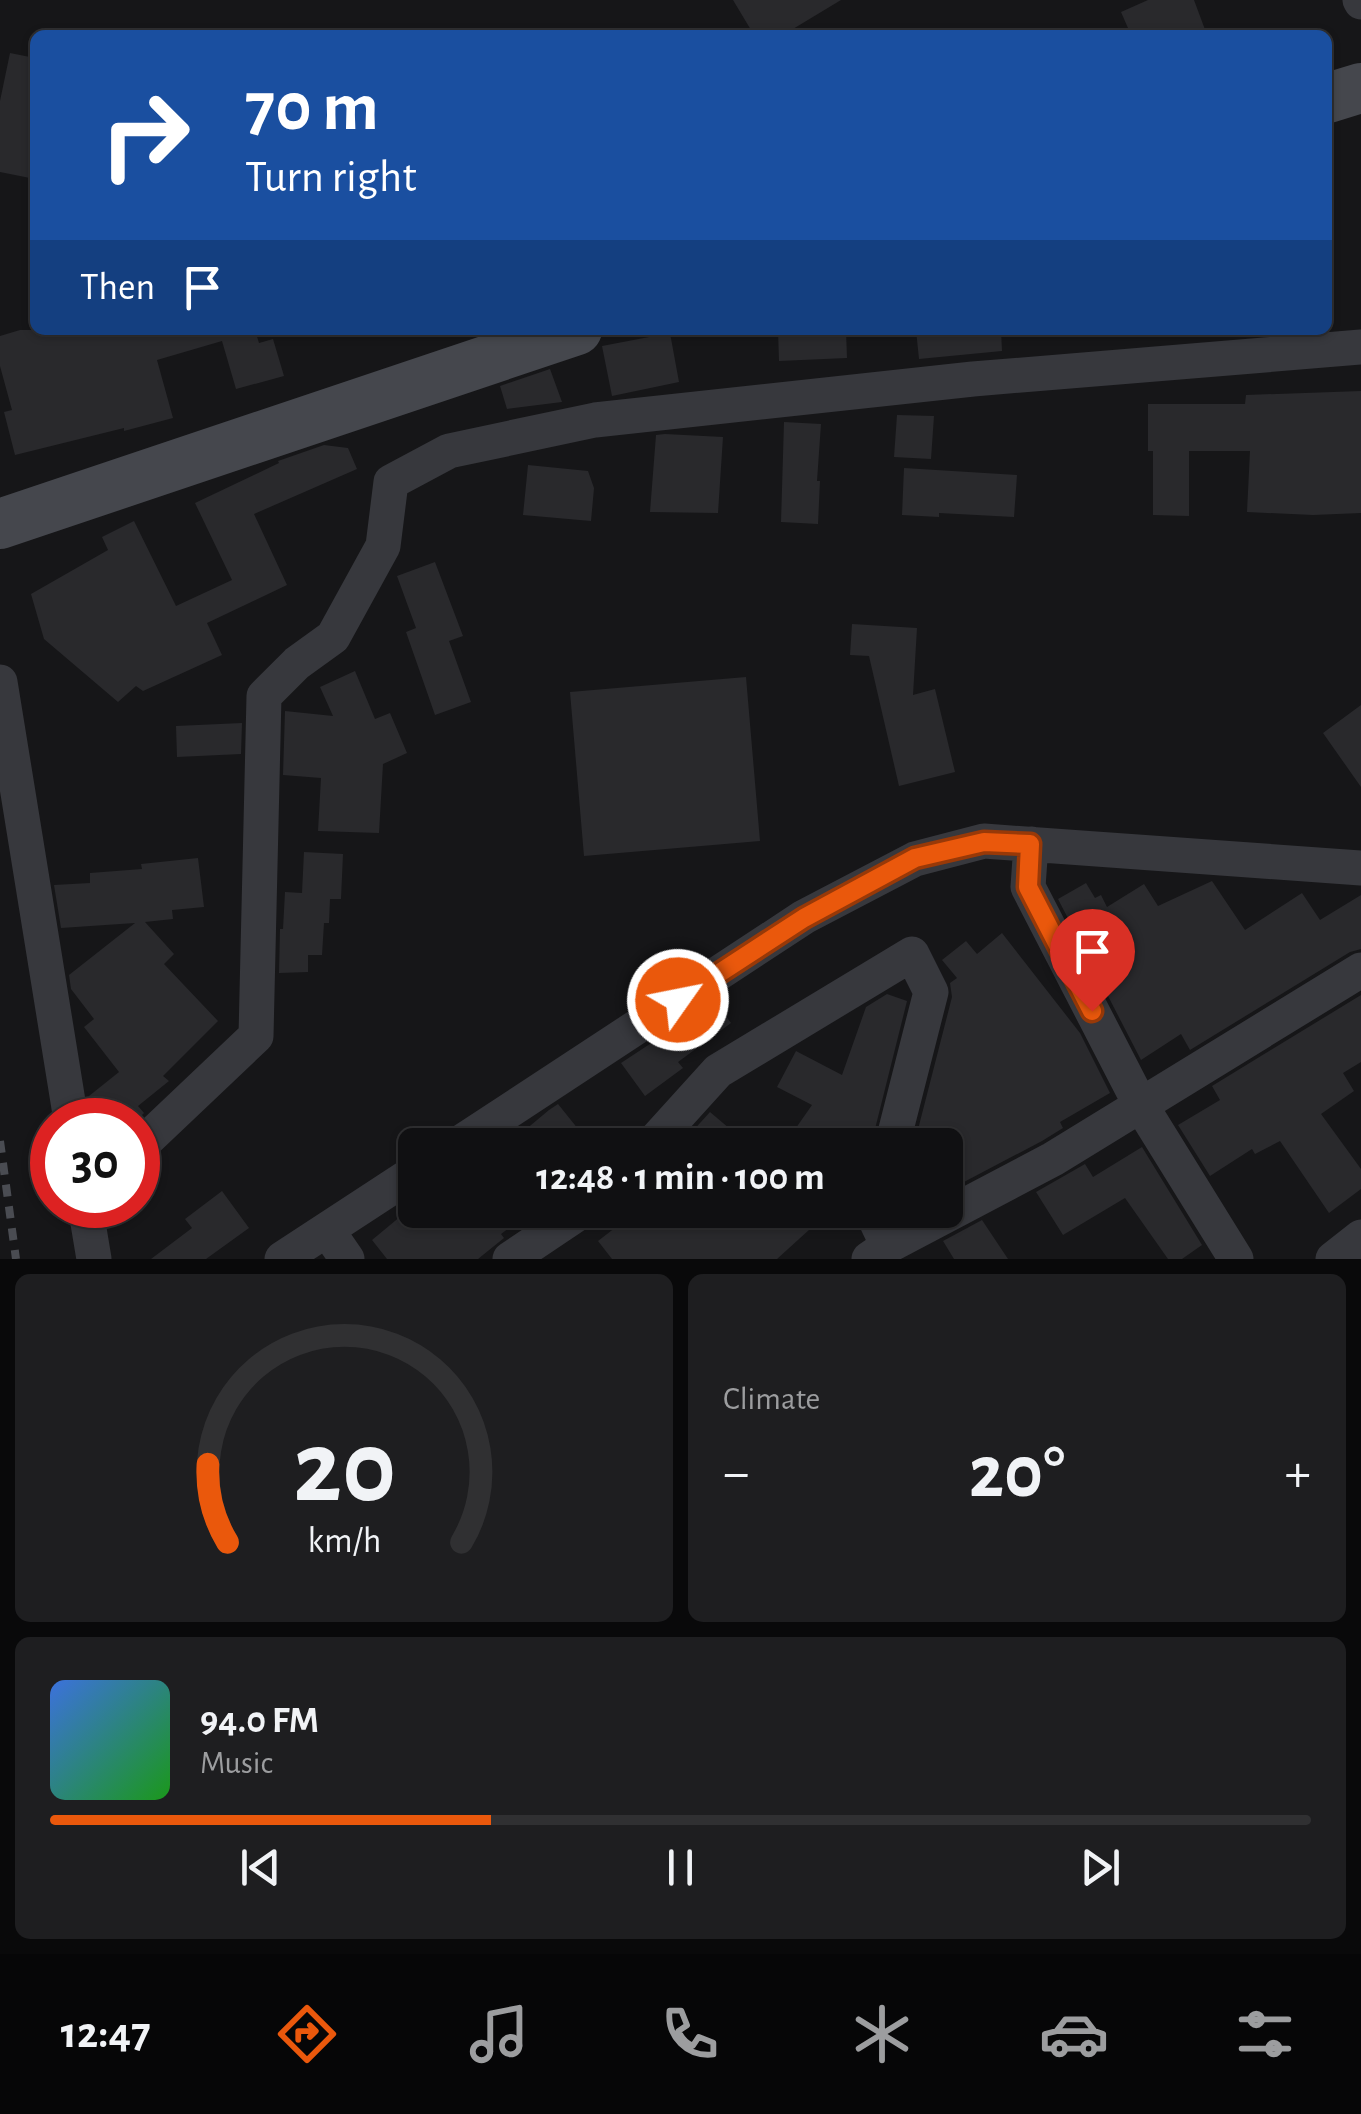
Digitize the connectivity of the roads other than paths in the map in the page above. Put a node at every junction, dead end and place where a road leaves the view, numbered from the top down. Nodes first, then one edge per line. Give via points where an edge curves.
1 (1361, 88) edge
2 (1332, 97) edge
3 (563, 335) edge
4 (1361, 347) edge
5 (0, 524) edge
6 (0, 682) edge
7 (1030, 844) junction
8 (1361, 868) edge
9 (1361, 970) edge
10 (68, 1098) edge
11 (1140, 1104) junction
12 (160, 1127) edge
13 (483, 1128) edge
14 (666, 1128) edge
15 (896, 1128) edge
16 (398, 1188) edge
17 (556, 1228) edge
18 (874, 1228) edge
19 (1361, 1237) edge
20 (337, 1245) edge
21 (878, 1253) edge
22 (282, 1259) edge
23 (510, 1259) edge
24 (1236, 1259) edge
25 (1333, 1259) edge

1 - 2 street
3 - 5 street
4 - 12 street via 595,420 449,451 392,482 383,546 334,637 264,696 256,1036
6 - 10 street
7 - 8 street
7 - 11 street via 1028,887
7 - 13 street via 984,842 915,858 804,918
9 - 11 street
11 - 21 street via 1054,1159
11 - 24 street
14 - 15 street via 718,1071 912,954 931,992
16 - 20 street
17 - 23 street
18 - 21 street
19 - 25 street
20 - 22 street

